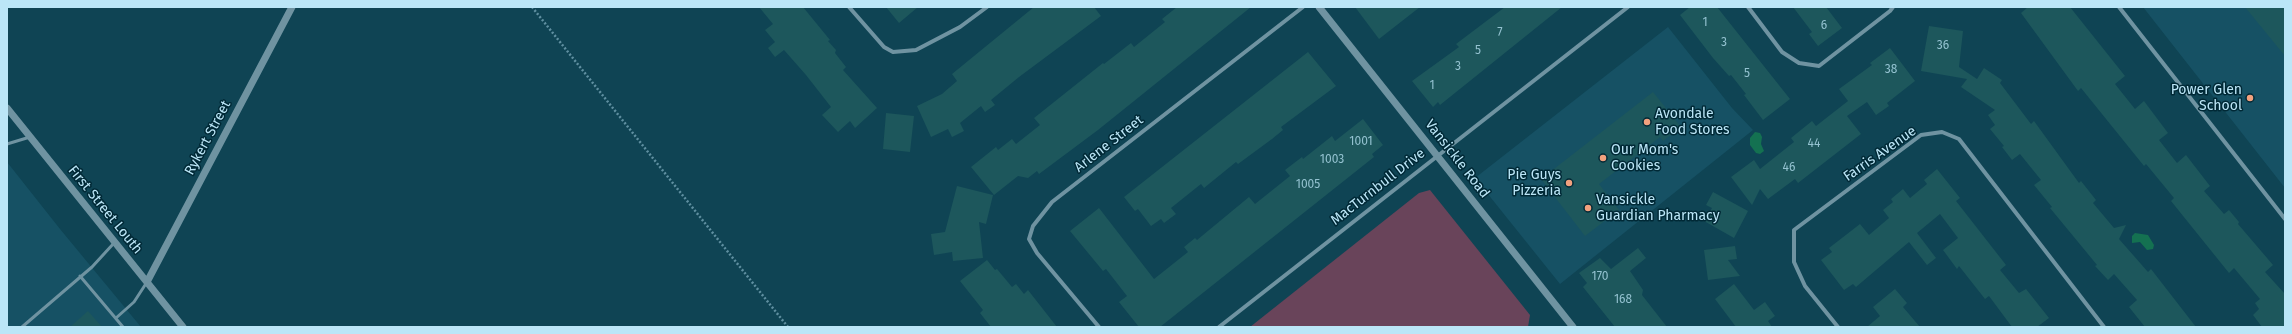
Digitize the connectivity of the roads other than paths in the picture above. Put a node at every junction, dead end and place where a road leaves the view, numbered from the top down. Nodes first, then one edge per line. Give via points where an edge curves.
1 (292, 7) edge
2 (849, 7) edge
3 (987, 7) edge
4 (1303, 7) edge
5 (1319, 7) edge
6 (1628, 7) edge
7 (1748, 7) edge
8 (1893, 7) edge
9 (2119, 7) edge
10 (7, 108) edge
11 (30, 137) junction
12 (7, 144) edge
13 (1437, 155) junction
14 (2285, 219) edge
15 (114, 243) junction
16 (80, 276) junction
17 (147, 282) junction
18 (116, 318) junction
19 (22, 327) edge
20 (123, 327) edge
21 (183, 327) edge
22 (1099, 327) edge
23 (1219, 327) edge
24 (1573, 327) edge
25 (1838, 327) edge
26 (2104, 327) edge

1 - 17 street, Rykert Street
2 - 3 street via 884,47 893,52 916,50 960,27
4 - 22 street, Arlene Street via 1052,202 1033,226 1029,239 1037,253
5 - 13 street, Vansickle Road
6 - 13 street, MacTurnbull Drive
7 - 8 street via 1782,52 1799,63 1819,66 1890,12
9 - 14 street
10 - 11 street, First Street Louth
11 - 12 lane
11 - 15 street, First Street Louth
13 - 23 street, MacTurnbull Drive
13 - 24 street, Vansickle Road
15 - 16 lane
15 - 17 street, First Street Louth
16 - 18 lane
16 - 19 lane
17 - 18 lane via 134,302
17 - 21 street, First Street Louth
18 - 20 lane
25 - 26 street, Farris Avenue via 1805,286 1794,262 1794,230 1921,135 1942,132 1959,139

